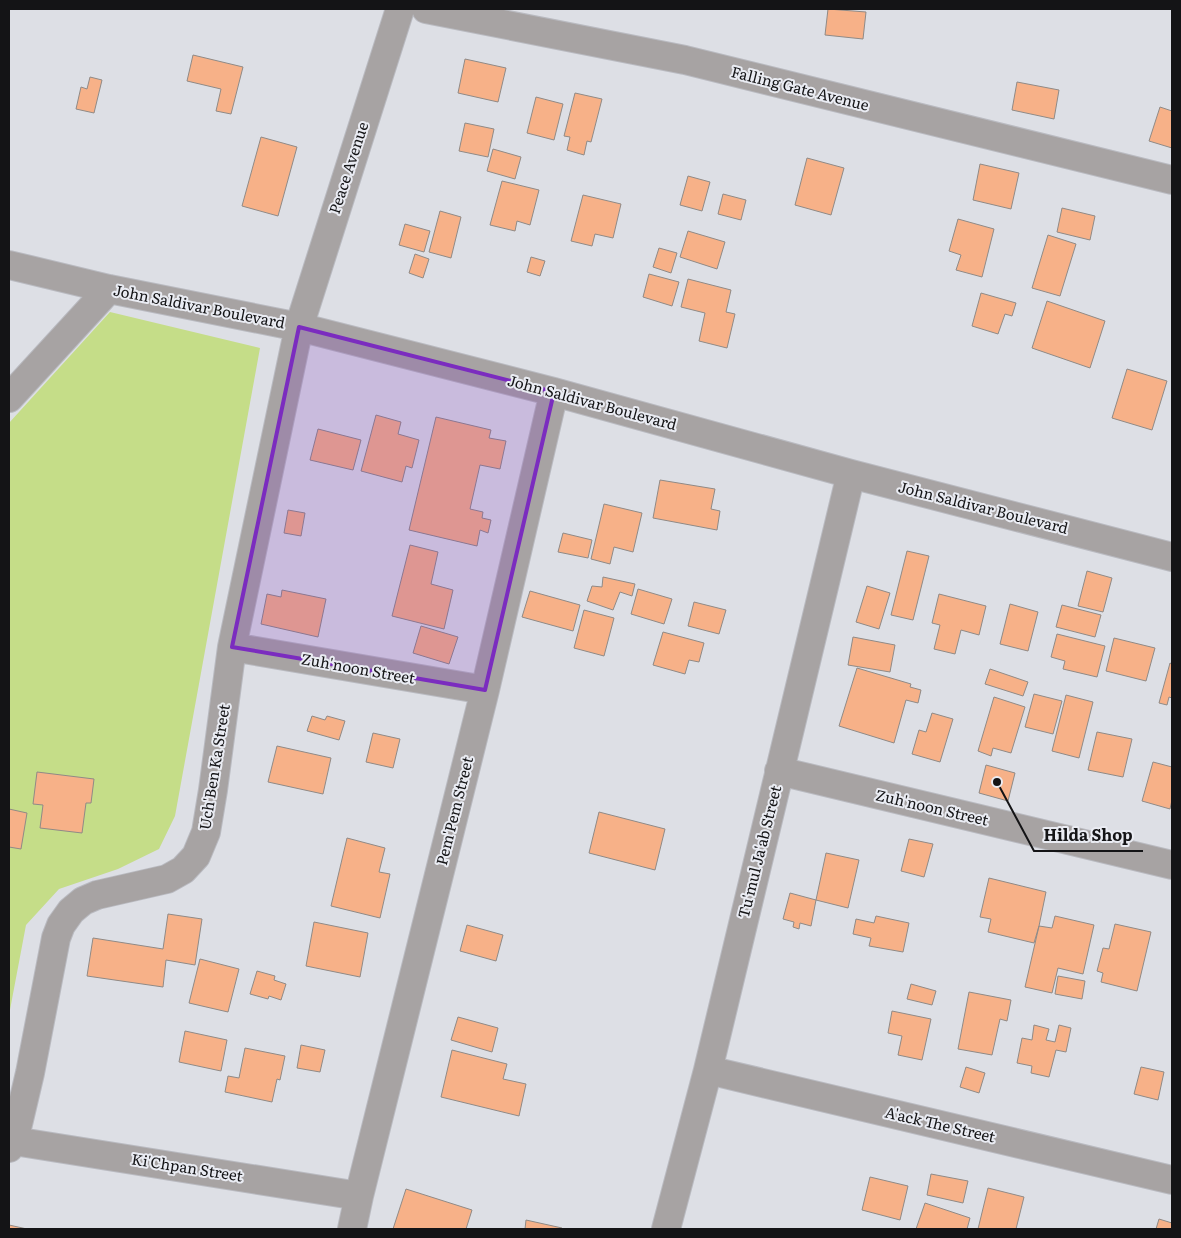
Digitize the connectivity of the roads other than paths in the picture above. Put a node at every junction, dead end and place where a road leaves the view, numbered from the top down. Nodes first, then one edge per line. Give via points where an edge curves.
1 (400, 9) edge
2 (426, 9) edge
3 (1172, 180) edge
4 (9, 266) edge
5 (109, 289) junction
6 (299, 327) junction
7 (554, 392) junction
8 (9, 398) edge
9 (851, 474) junction
10 (1172, 557) edge
11 (232, 647) junction
12 (485, 690) junction
13 (779, 771) junction
14 (1172, 865) edge
15 (708, 1070) junction
16 (11, 1144) edge
17 (1172, 1180) edge
18 (360, 1196) junction
19 (352, 1229) edge
20 (666, 1229) edge

1 - 6 street, Peace Avenue
2 - 3 street, Falling Gate Avenue via 685,60
4 - 5 street, John Saldivar Boulevard
5 - 6 street, John Saldivar Boulevard
5 - 8 street
6 - 7 street, John Saldivar Boulevard
6 - 11 street, Uch'Ben Ka Street
7 - 9 street, John Saldivar Boulevard
7 - 12 street, Pem'Pem Street
9 - 10 street, John Saldivar Boulevard
9 - 13 street, Tu'mul Ja'ab Street
11 - 12 street, Zuh'noon Street
11 - 16 street, Uch'Ben Ka Street via 206,832 196,856 183,870 167,879 83,901 61,925 30,1073
12 - 18 street, Pem'Pem Street
13 - 14 street, Zuh'noon Street
13 - 15 street, Tu'mul Ja'ab Street
15 - 17 street, A'ack The Street
15 - 20 street, Tu'mul Ja'ab Street
16 - 18 street, Ki'Chpan Street
18 - 19 street, Pem'Pem Street

